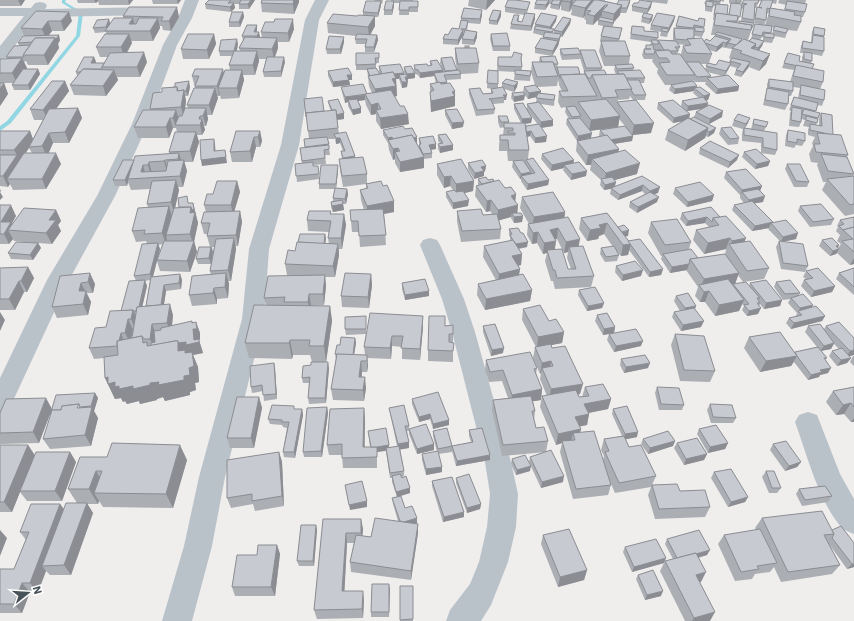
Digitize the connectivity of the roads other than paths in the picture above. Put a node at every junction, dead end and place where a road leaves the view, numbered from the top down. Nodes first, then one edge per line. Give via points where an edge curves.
1 (45, 0) edge
2 (322, 0) edge
3 (190, 5) edge
4 (0, 12) edge
5 (35, 13) junction
6 (0, 54) edge
7 (430, 245) dead end
8 (0, 403) edge
9 (808, 422) dead end
10 (854, 521) edge
11 (177, 621) edge
12 (461, 621) edge

1 - 5 street
2 - 11 street via 312,20 290,145 259,249 253,320 212,477 198,546
3 - 5 street via 103,12
3 - 8 street via 186,18 170,45 140,124 106,196 58,280
4 - 5 street
5 - 6 street
7 - 12 street via 459,317 504,493 501,530 491,570 481,593
9 - 10 street via 843,509

